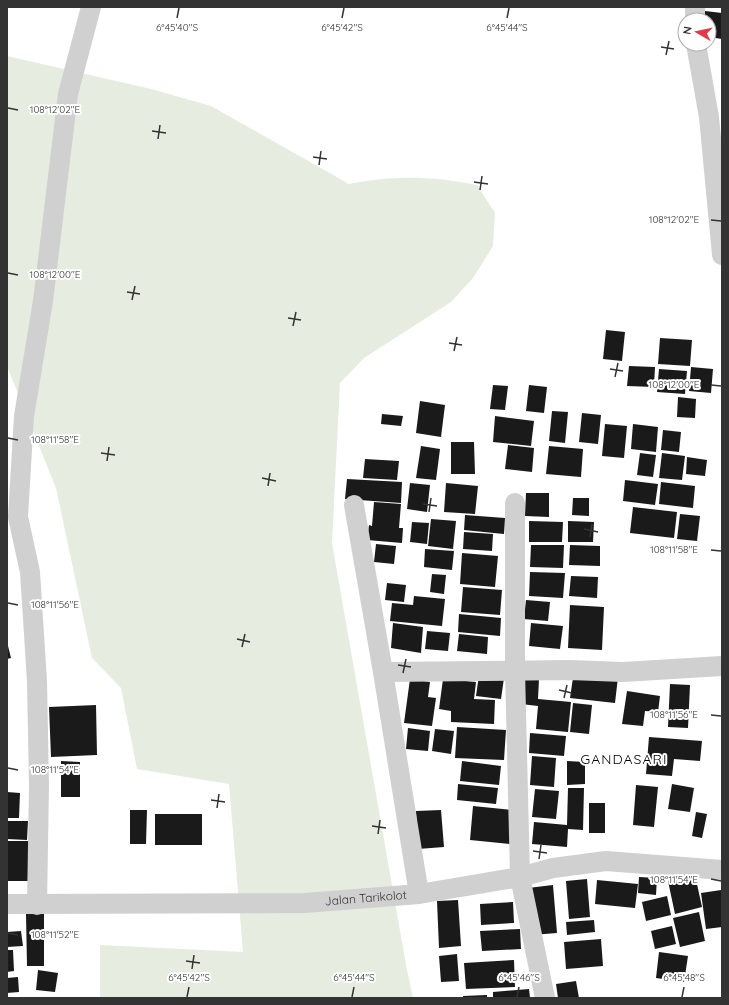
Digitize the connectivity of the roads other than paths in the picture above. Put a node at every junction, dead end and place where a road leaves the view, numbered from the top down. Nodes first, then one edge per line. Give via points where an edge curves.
1 (91, 7) edge
2 (697, 52) edge
3 (722, 255) edge
4 (7, 484) edge
5 (515, 503) dead end
6 (354, 505) dead end
7 (18, 517) junction
8 (722, 666) edge
9 (515, 670) junction
10 (383, 672) junction
11 (722, 870) edge
12 (520, 876) junction
13 (419, 894) junction
14 (7, 904) edge
15 (37, 905) junction
16 (545, 998) edge

1 - 7 street via 68,94 43,301 24,416
2 - 3 street via 709,117
4 - 7 street
5 - 9 street
6 - 10 street
7 - 15 street via 30,572 36,681 39,786
8 - 9 street via 623,672
9 - 10 street
9 - 12 street
10 - 13 street
11 - 12 street, Jalan Tarikolot via 606,861 553,868
12 - 13 street, Jalan Tarikolot
12 - 16 street
13 - 15 street, Jalan Tarikolot via 305,903
14 - 15 street, Jalan Tarikolot

